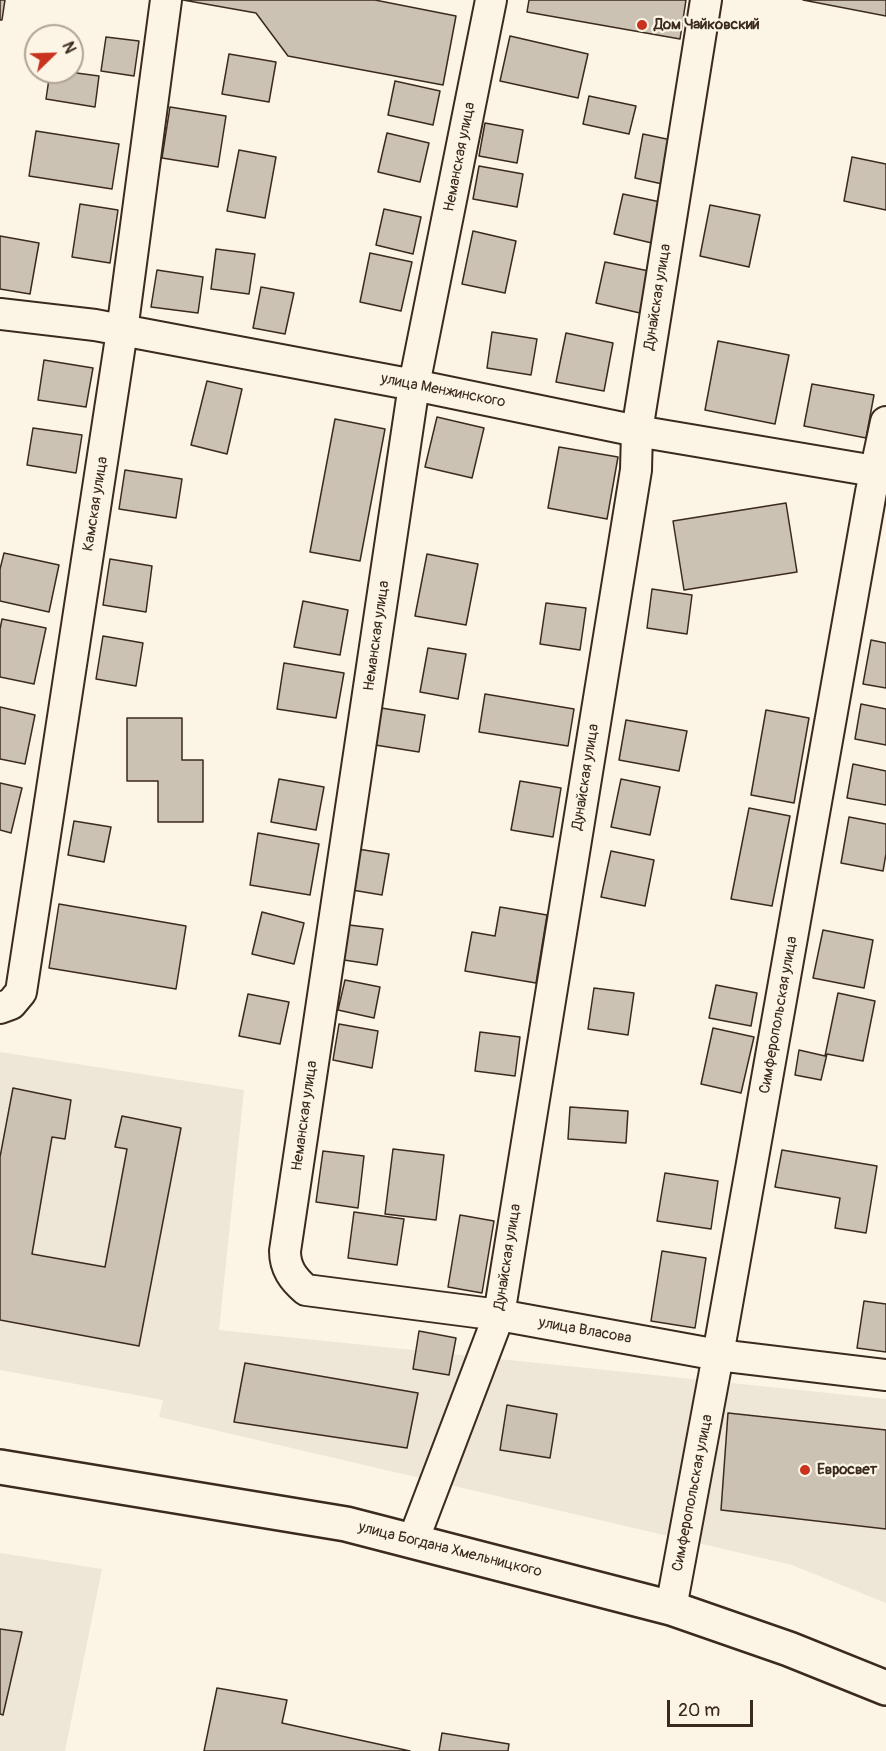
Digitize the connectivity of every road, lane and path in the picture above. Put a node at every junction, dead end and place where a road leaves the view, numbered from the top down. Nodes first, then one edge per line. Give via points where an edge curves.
1 (166, 0) edge
2 (491, 0) edge
3 (706, 0) edge
4 (0, 314) edge
5 (122, 331) junction
6 (414, 385) junction
7 (886, 422) edge
8 (637, 431) junction
9 (881, 472) edge
10 (6, 1006) edge
11 (291, 1274) joint
12 (499, 1316) junction
13 (718, 1355) junction
14 (886, 1375) edge
15 (0, 1467) edge
16 (413, 1541) junction
17 (671, 1608) junction
18 (886, 1688) edge

1 - 5 street, Камская улица
2 - 6 street, Неманская улица
3 - 8 street, Дунайская улица
4 - 5 street, улица Менжинского
5 - 6 street, улица Менжинского
5 - 10 street, Камская улица via 21,992
6 - 8 street, улица Менжинского
6 - 11 street, Неманская улица via 285,1251 285,1263
7 - 9 street, Симферопольская улица
8 - 9 street, улица Менжинского
8 - 12 street, Дунайская улица via 634,481
9 - 13 street, Симферопольская улица
11 - 12 street, улица Власова via 306,1290
12 - 13 street, улица Власова
12 - 16 street, Дунайская улица
13 - 14 street, улица Власова
13 - 17 street, Симферопольская улица
15 - 16 main road, улица Богдана Хмельницкого via 346,1524
16 - 17 main road, улица Богдана Хмельницкого
17 - 18 main road, улица Богдана Хмельницкого

